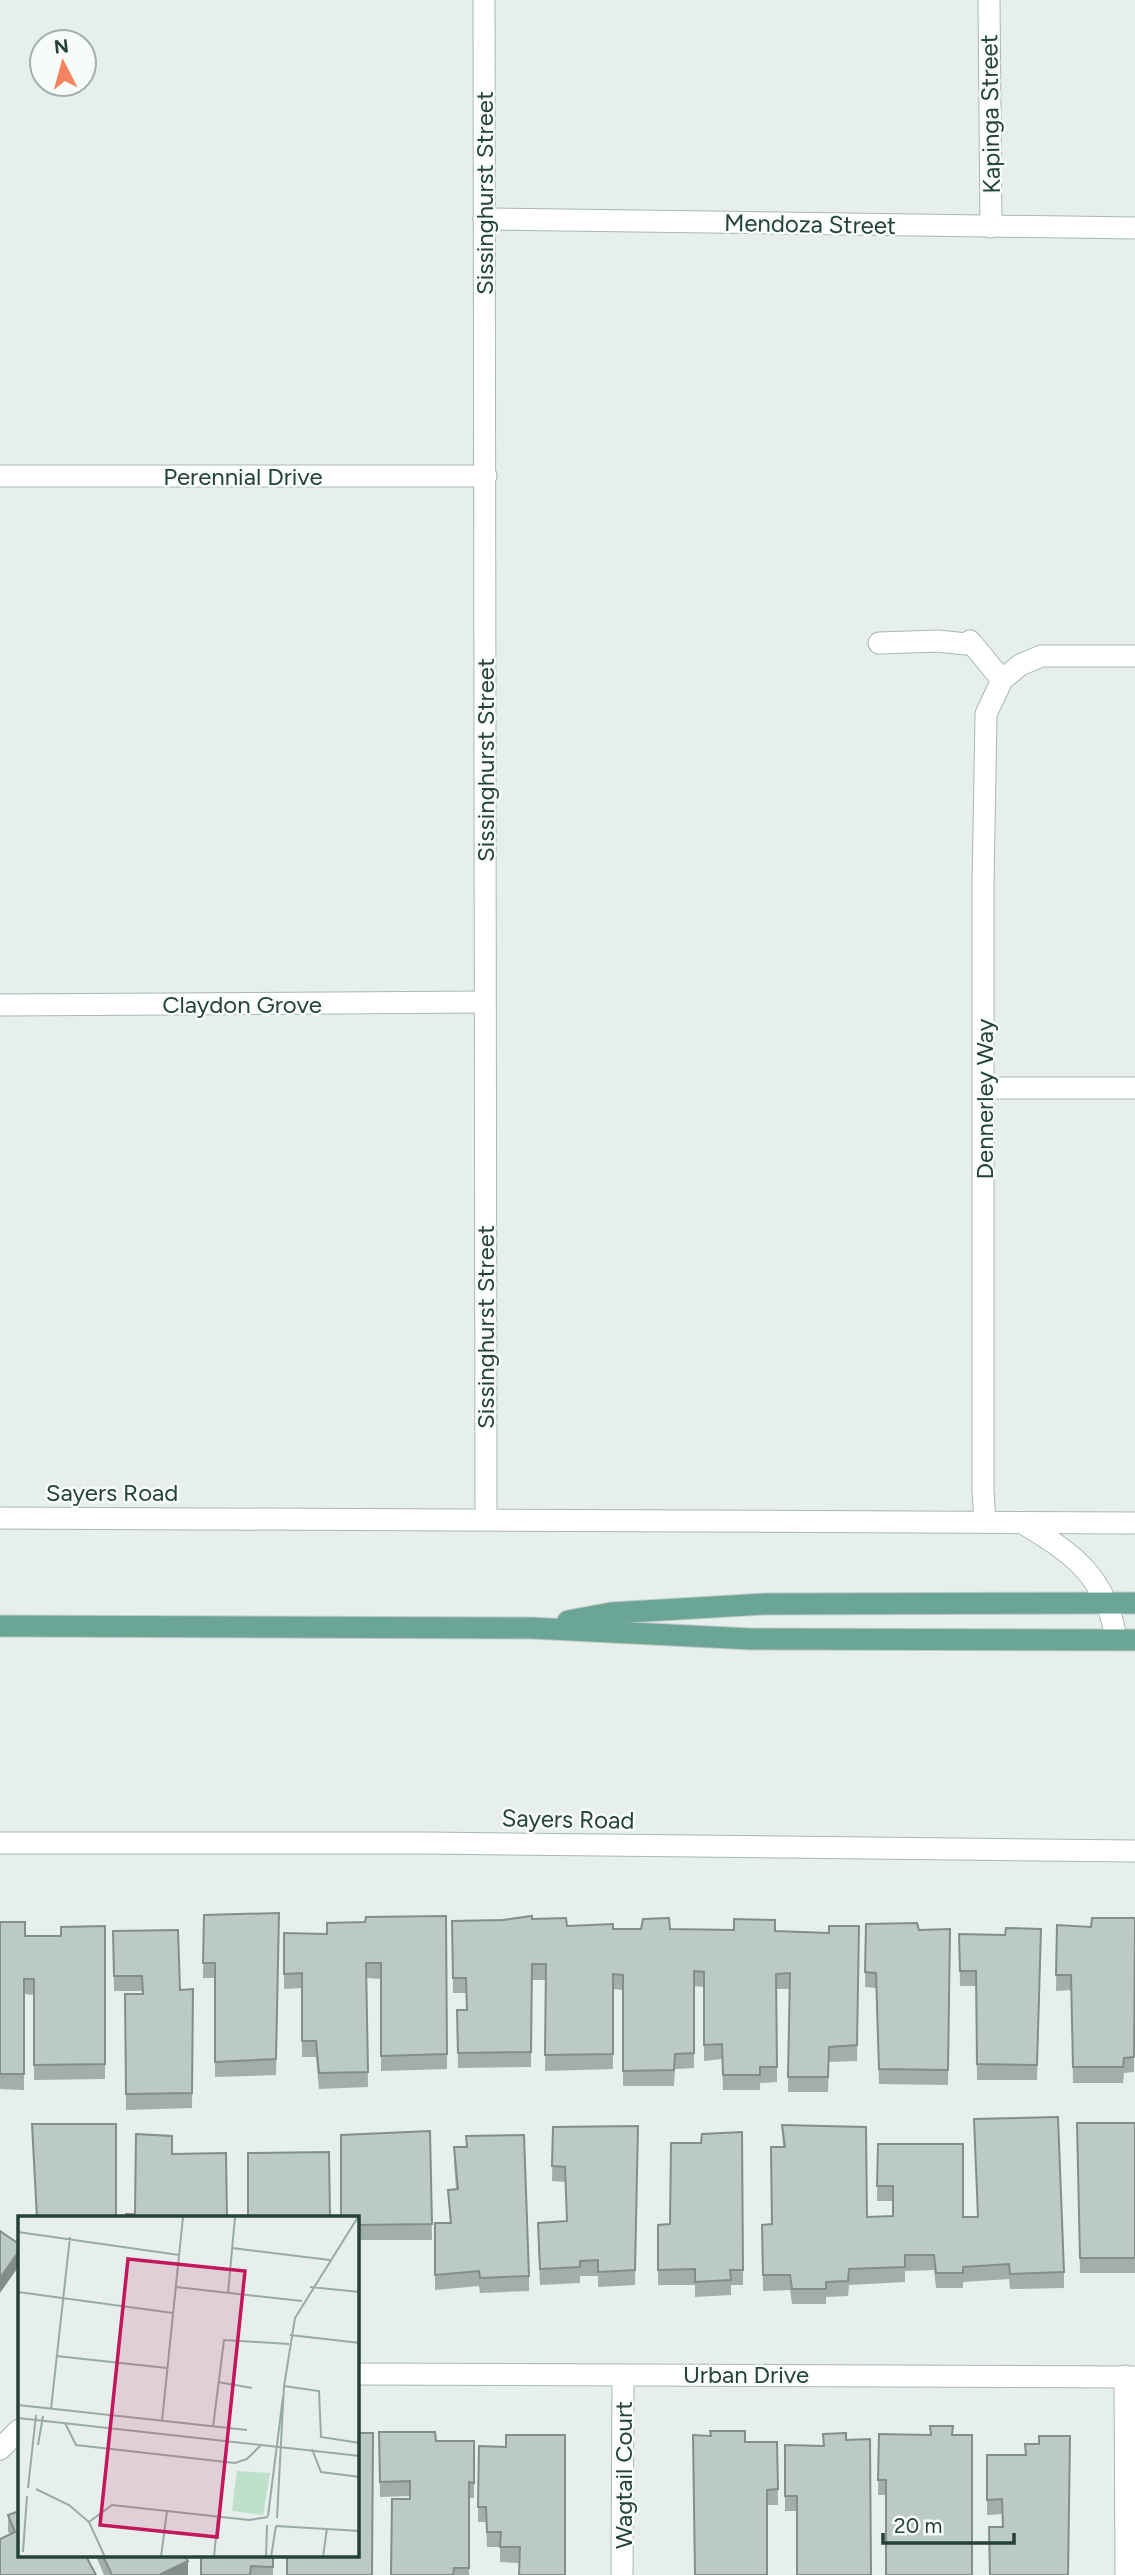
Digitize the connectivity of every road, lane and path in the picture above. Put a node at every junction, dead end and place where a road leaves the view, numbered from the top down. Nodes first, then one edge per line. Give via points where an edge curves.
1 (484, 0) edge
2 (989, 0) edge
3 (484, 219) junction
4 (991, 227) junction
5 (1135, 228) edge
6 (0, 476) edge
7 (486, 476) junction
8 (878, 643) dead end
9 (1135, 656) edge
10 (1002, 680) junction
11 (484, 1002) junction
12 (0, 1005) edge
13 (985, 1088) junction
14 (1135, 1088) edge
15 (0, 1518) edge
16 (486, 1519) junction
17 (985, 1522) junction
18 (1022, 1522) junction
19 (1135, 1523) edge
20 (1106, 1603) junction
21 (1135, 1603) edge
22 (0, 1626) edge
23 (531, 1628) junction
24 (1126, 1639) edge
25 (0, 1843) edge
26 (1135, 1851) edge
27 (359, 2374) edge
28 (623, 2375) junction
29 (1130, 2376) edge
30 (18, 2431) edge
31 (0, 2449) edge
32 (622, 2575) edge
33 (1126, 2575) edge

1 - 3 street, Sissinghurst Street
2 - 4 street, Kapinga Street
3 - 4 street, Mendoza Street
3 - 7 street, Sissinghurst Street
4 - 5 street, Mendoza Street
6 - 7 street, Perennial Drive
7 - 11 street, Sissinghurst Street
8 - 10 street via 966,645 970,641
9 - 10 street via 1041,656
10 - 13 street, Dennerley Way via 986,714
11 - 12 street, Claydon Grove
11 - 16 street, Sissinghurst Street
13 - 14 street
13 - 17 street, Dennerley Way
15 - 16 street, Sayers Road
16 - 17 street, Sayers Road
17 - 18 street, Sayers Road
18 - 19 street, Sayers Road
18 - 20 street via 1074,1557
20 - 21 main road
20 - 23 main road via 765,1605 611,1613
20 - 24 street
22 - 23 main road
23 - 24 main road via 751,1639
25 - 26 street, Sayers Road
27 - 28 street, Urban Drive
28 - 29 street, Urban Drive
28 - 32 street, Wagtail Court
29 - 33 street
30 - 31 street

